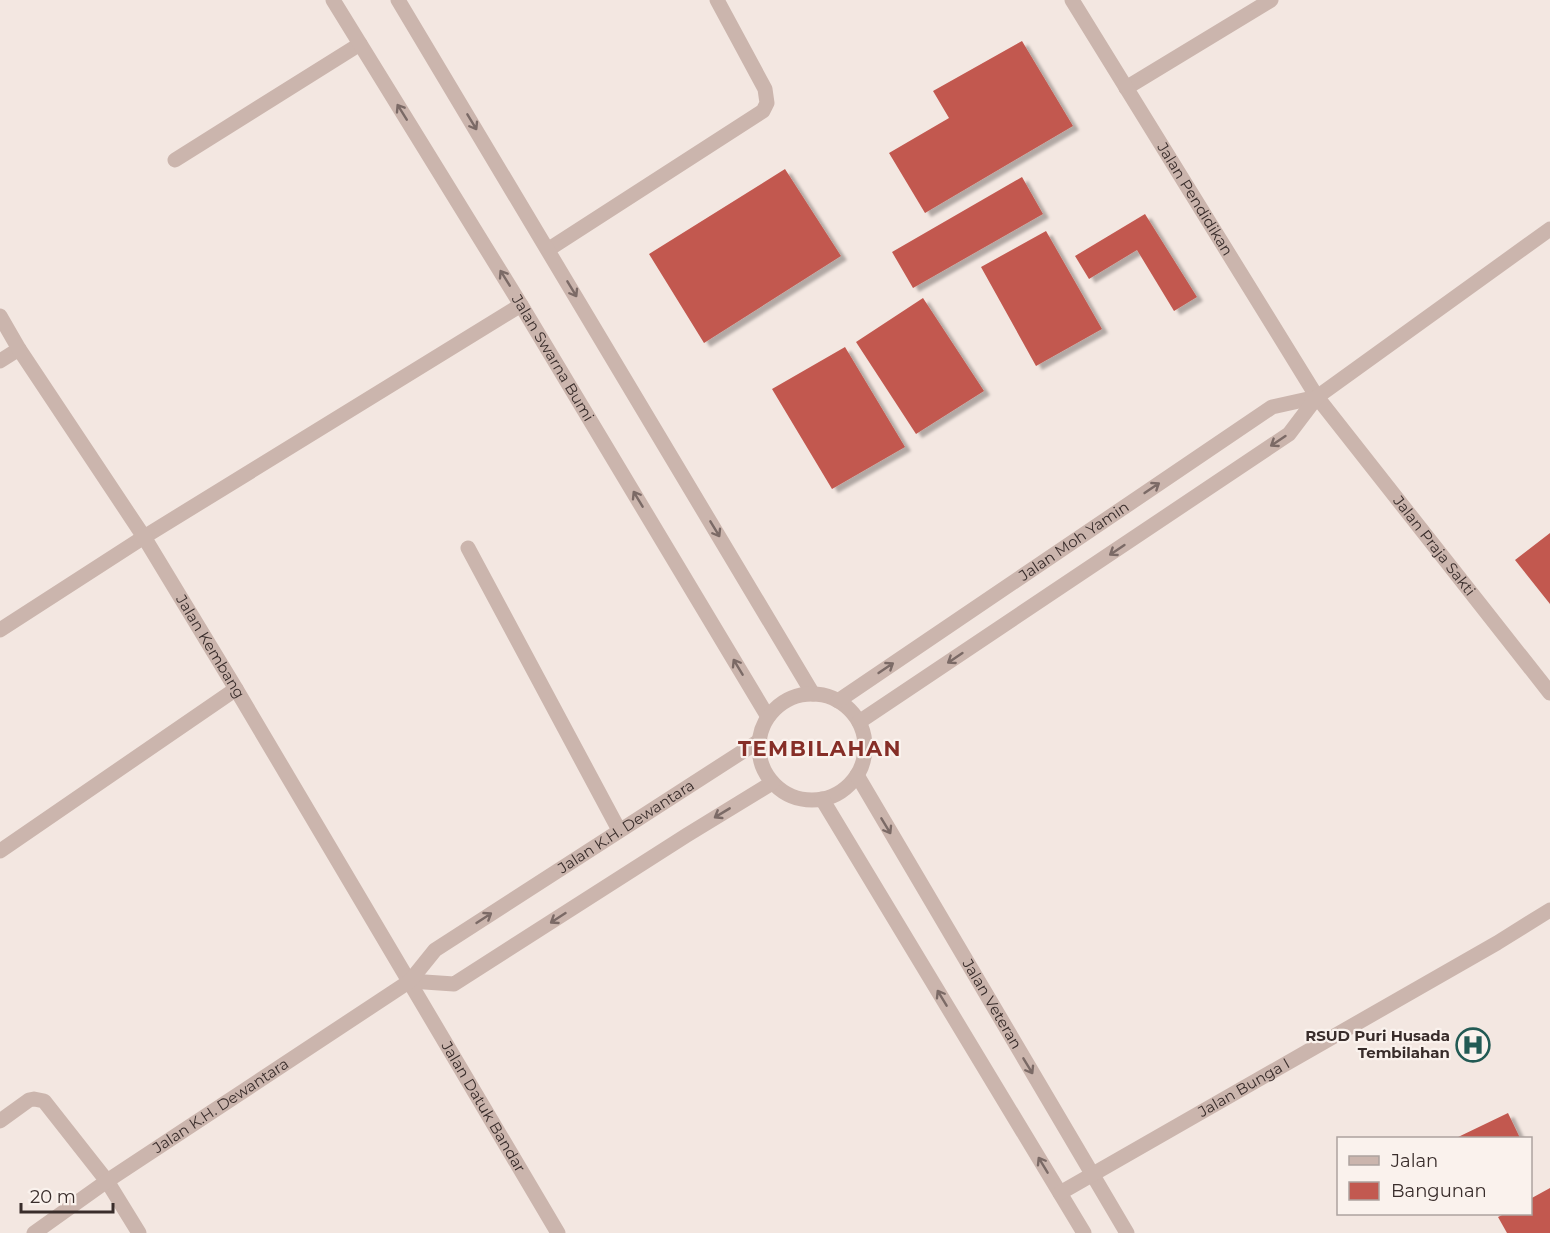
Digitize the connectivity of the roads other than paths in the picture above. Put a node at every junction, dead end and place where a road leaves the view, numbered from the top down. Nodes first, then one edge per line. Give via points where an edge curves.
1 (333, 0) edge
2 (398, 0) edge
3 (717, 0) edge
4 (1072, 0) edge
5 (1271, 0) edge
6 (360, 44) junction
7 (1126, 88) junction
8 (175, 160) dead end
9 (1550, 229) edge
10 (549, 249) junction
11 (521, 304) junction
12 (0, 316) edge
13 (19, 349) junction
14 (0, 361) edge
15 (1317, 397) junction
16 (144, 537) junction
17 (468, 548) dead end
18 (0, 630) edge
19 (236, 688) junction
20 (1550, 693) edge
21 (813, 694) junction
22 (838, 701) junction
23 (768, 717) junction
24 (859, 723) junction
25 (759, 741) junction
26 (857, 775) junction
27 (772, 783) junction
28 (822, 799) junction
29 (619, 830) junction
30 (0, 851) edge
31 (1550, 910) edge
32 (410, 981) junction
33 (0, 1121) edge
34 (1092, 1174) junction
35 (107, 1181) junction
36 (1060, 1193) junction
37 (34, 1233) edge
38 (139, 1233) edge
39 (558, 1233) edge
40 (1084, 1233) edge
41 (1127, 1233) edge

1 - 6 street, Jalan Swarna Bumi
2 -> 10 street
3 - 10 street via 765,89 767,104 763,111
4 - 7 street, Jalan Pendidikan
5 - 7 street
6 - 8 street
11 -> 6 street, Jalan Swarna Bumi
7 - 15 street, Jalan Pendidikan
9 - 15 street, Jalan Moh Yamin
10 -> 21 street
11 - 16 street
23 -> 11 street, Jalan Swarna Bumi
12 - 13 street, Jalan Kembang
13 - 14 street
13 - 16 street, Jalan Kembang
15 - 20 street, Jalan Praja Sakti
22 -> 15 street, Jalan Moh Yamin via 1272,407
15 -> 24 street, Jalan Moh Yamin via 1289,434
16 - 18 street
16 - 19 street, Jalan Kembang
17 - 29 street
19 - 30 street
19 - 32 street, Jalan Kembang
21 - 22 street
21 - 23 street via 787,700
22 - 24 street
23 - 25 street
24 - 26 street via 865,749
25 - 27 street via 761,763
25 - 29 street, Jalan K.H. Dewantara
26 - 28 street via 848,786
26 -> 34 street, Jalan Veteran
27 - 28 street via 795,797
27 -> 32 street via 454,984
36 -> 28 street
32 -> 29 street, Jalan K.H. Dewantara via 435,950
31 - 34 street, Jalan Bunga I
32 - 35 street, Jalan K.H. Dewantara
32 - 39 street, Jalan Datuk Bandar
33 - 35 street via 29,1100 44,1101
34 - 36 street, Jalan Bunga I
34 - 41 street, Jalan Veteran
35 - 37 street, Jalan K.H. Dewantara
35 - 38 street
36 - 40 street

